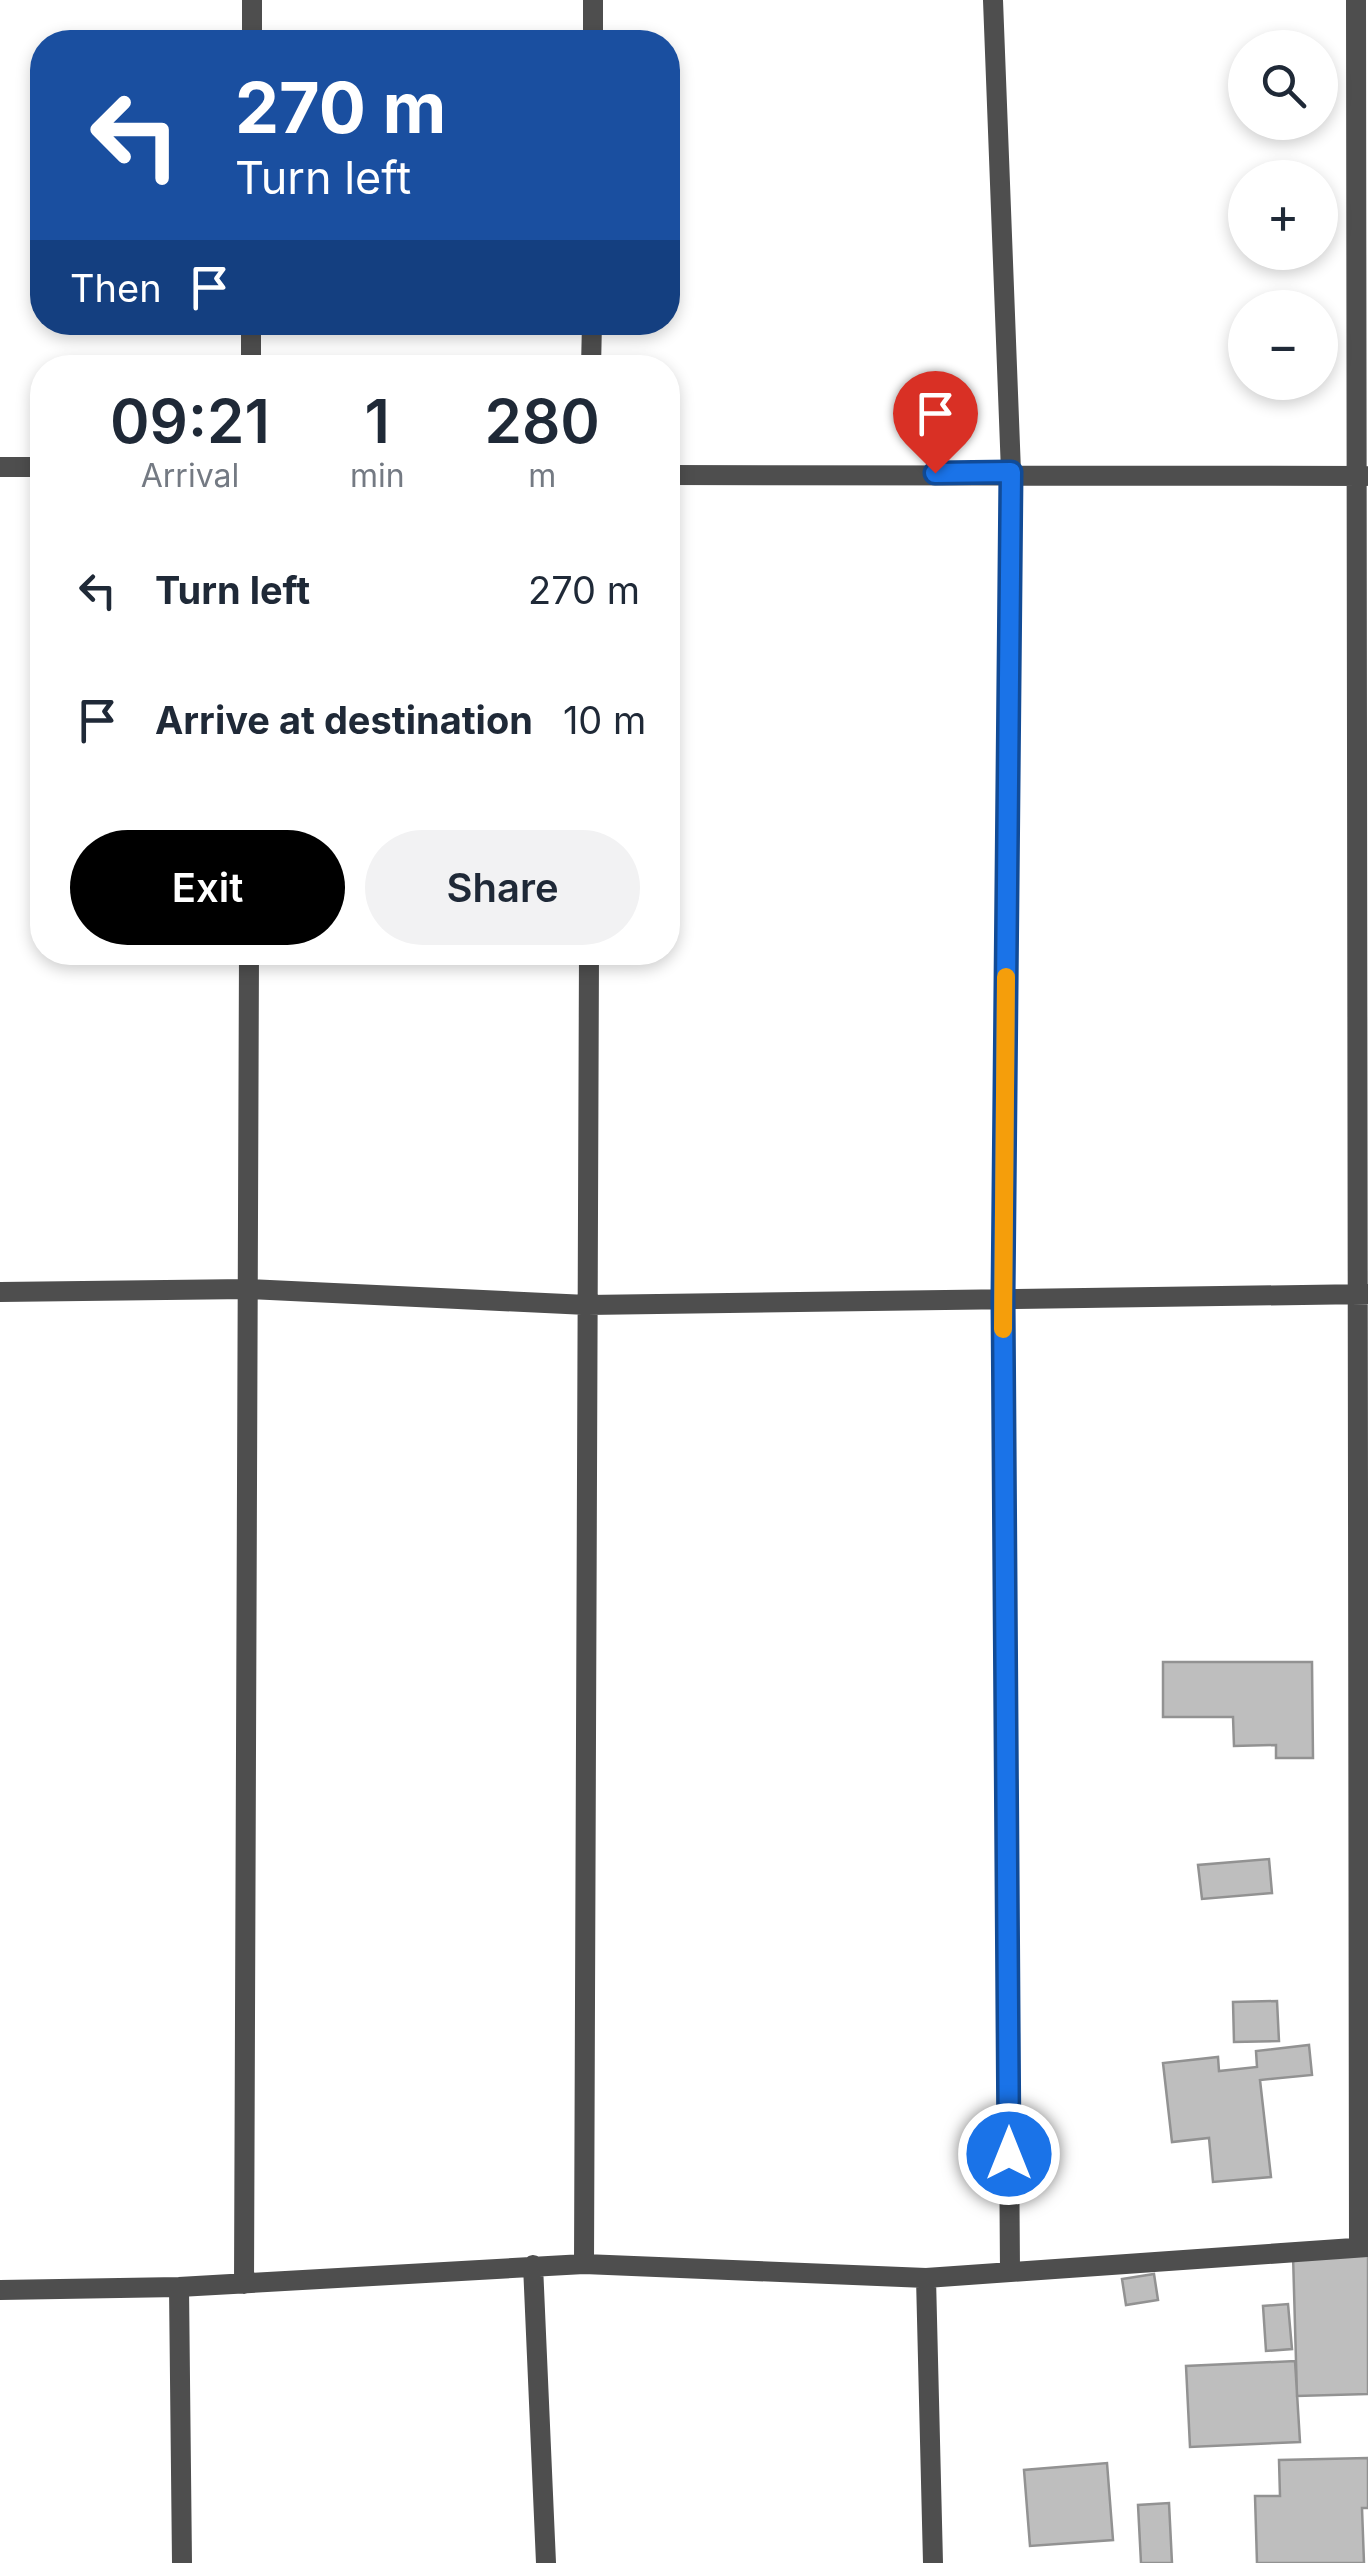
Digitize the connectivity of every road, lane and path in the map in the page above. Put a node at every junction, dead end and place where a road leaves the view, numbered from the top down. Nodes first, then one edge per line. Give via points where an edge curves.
1 (252, 0) edge
2 (593, 0) edge
3 (994, 0) edge
4 (1356, 0) edge
5 (252, 30) edge
6 (593, 30) edge
7 (0, 467) edge
8 (30, 468) edge
9 (1011, 472) junction
10 (680, 475) edge
11 (1362, 476) edge
12 (249, 965) edge
13 (589, 965) edge
14 (248, 1289) junction
15 (0, 1292) edge
16 (1363, 1294) edge
17 (1003, 1298) junction
18 (588, 1305) junction
19 (1364, 2247) edge
20 (584, 2264) junction
21 (532, 2265) junction
22 (1010, 2270) junction
23 (926, 2278) junction
24 (244, 2284) junction
25 (179, 2288) junction
26 (0, 2290) edge
27 (182, 2563) edge
28 (546, 2563) edge
29 (933, 2563) edge

1 - 5 street
2 - 6 street
3 - 9 street
4 - 11 street
7 - 8 street
9 - 10 street
9 - 11 street
9 - 17 street
11 - 16 street
12 - 14 street
13 - 18 street
14 - 15 street
14 - 18 street
14 - 24 street
16 - 17 street
16 - 19 street
17 - 18 street
17 - 22 street
18 - 20 street
19 - 22 street
20 - 21 street
20 - 23 street
21 - 24 street
21 - 28 street
22 - 23 street
23 - 29 street
24 - 25 street
25 - 26 street
25 - 27 street

